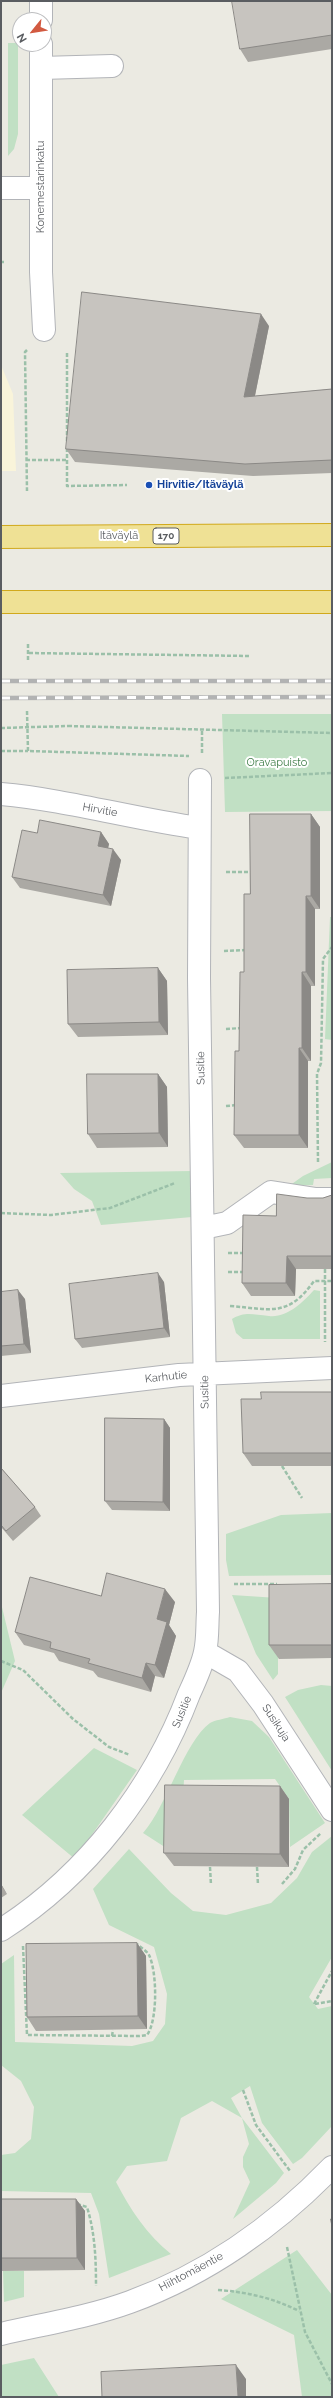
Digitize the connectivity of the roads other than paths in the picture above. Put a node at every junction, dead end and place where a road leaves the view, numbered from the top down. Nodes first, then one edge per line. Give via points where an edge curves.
1 (42, 1) edge
2 (42, 12) edge
3 (41, 52) edge
4 (112, 66) dead end
5 (41, 68) junction
6 (1, 188) edge
7 (41, 188) junction
8 (44, 330) dead end
9 (332, 535) edge
10 (1, 537) edge
11 (1, 602) edge
12 (332, 602) edge
13 (200, 780) road end
14 (1, 794) edge
15 (199, 828) junction
16 (332, 1199) edge
17 (203, 1228) junction
18 (328, 1368) edge
19 (205, 1373) junction
20 (1, 1396) edge
21 (205, 1652) junction
22 (329, 1819) edge
23 (1, 1930) edge
24 (332, 2166) edge
25 (1, 2334) edge

1 - 2 street
3 - 5 street, Konemestarinkatu
4 - 5 street
5 - 7 street, Konemestarinkatu
6 - 7 street
7 - 8 street, Konemestarinkatu
9 - 10 highway, Itäväylä / 170
11 - 12 highway
13 - 15 street, Susitie
14 - 15 street, Hirvitie
15 - 17 street, Susitie
16 - 17 street via 271,1192 227,1223
17 - 19 street, Susitie
18 - 19 street, Karhutie
19 - 20 street, Karhutie
19 - 21 street, Susitie via 208,1612
21 - 22 street, Susikuja via 238,1671 264,1704
21 - 23 street, Susitie via 182,1714 158,1762 112,1830 71,1876 26,1914
24 - 25 street, Hiihtomäentie via 306,2194 255,2235 172,2284 130,2302

